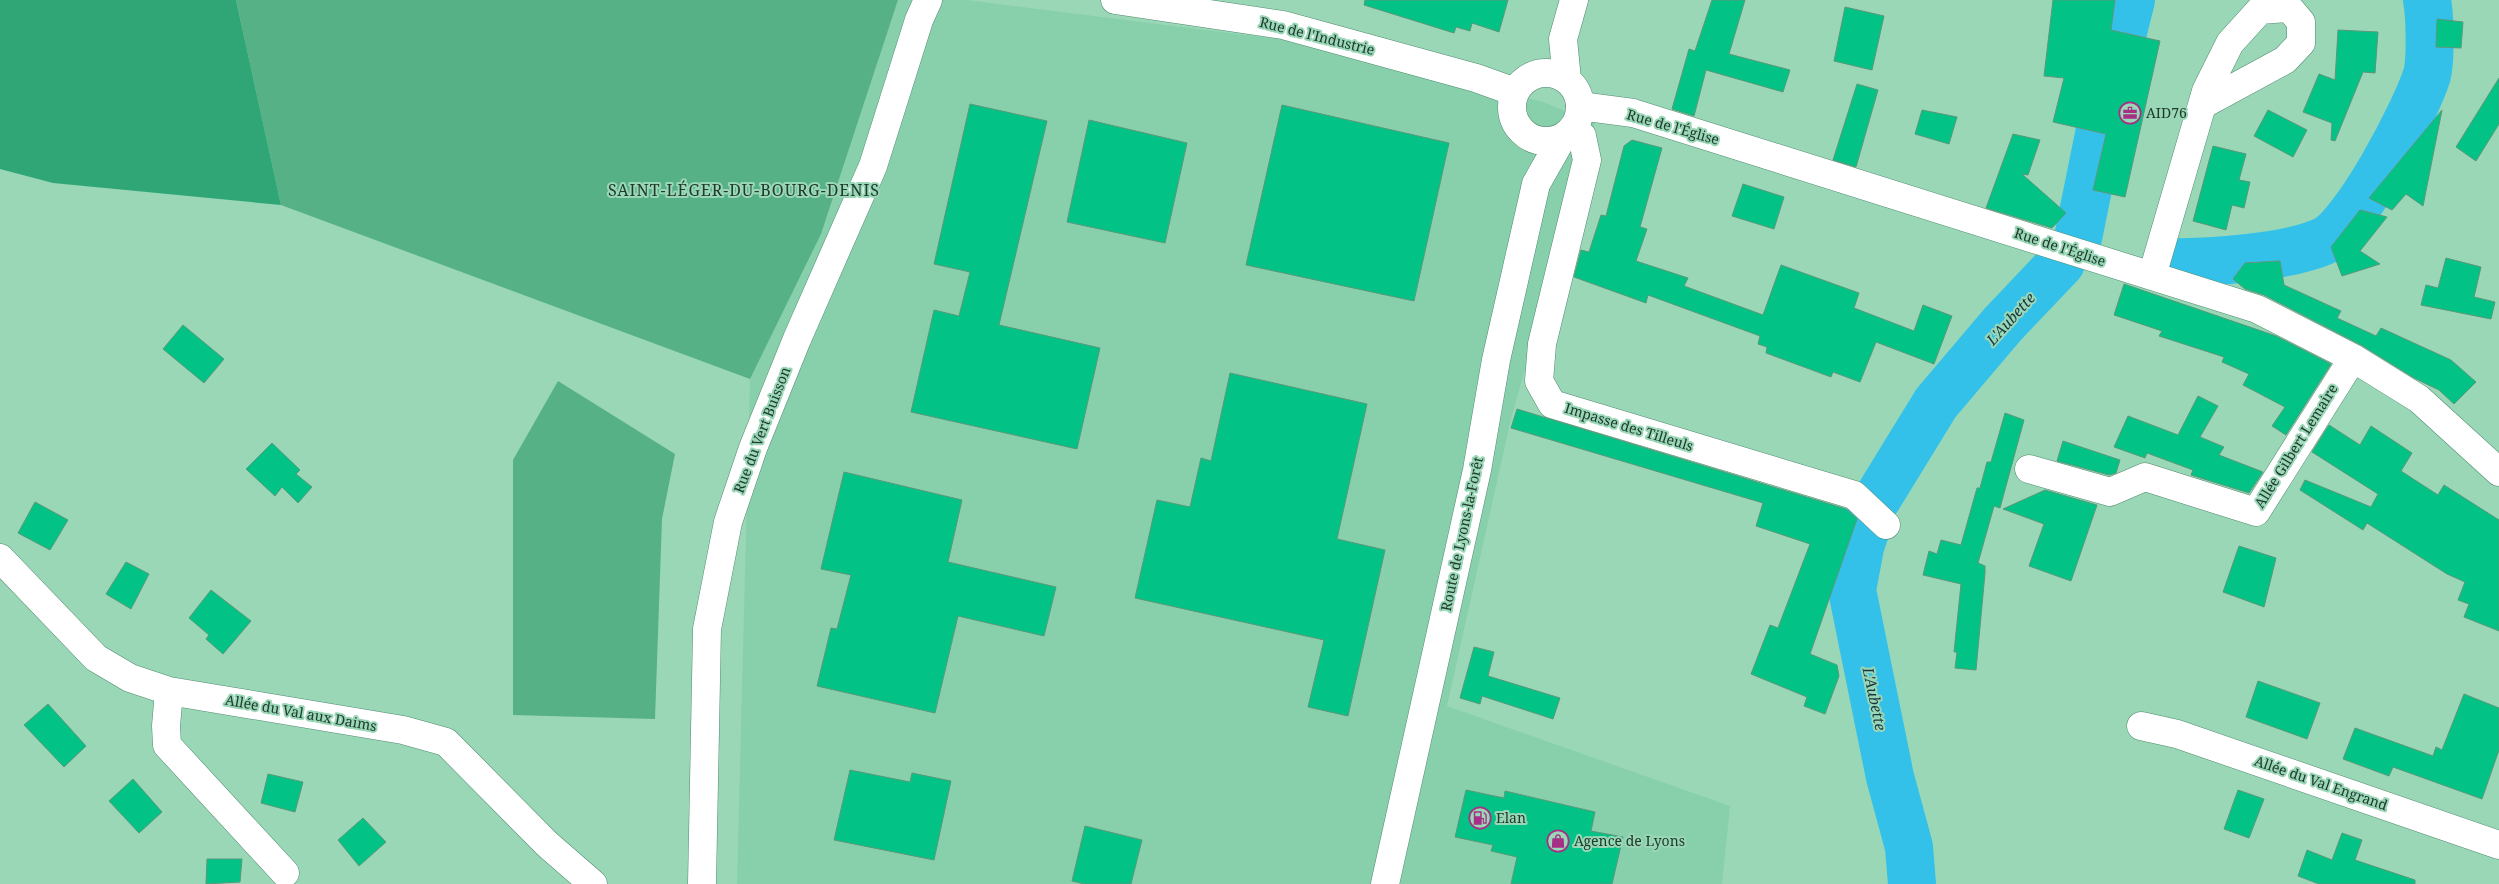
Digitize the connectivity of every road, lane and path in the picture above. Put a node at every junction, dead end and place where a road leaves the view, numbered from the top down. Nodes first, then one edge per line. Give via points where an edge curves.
1 (928, 0) edge
2 (1114, 0) edge
3 (1574, 0) edge
4 (1556, 76) junction
5 (1514, 92) junction
6 (2202, 105) dead end
7 (1571, 124) junction
8 (1528, 136) junction
9 (1536, 184) junction
10 (2152, 276) junction
11 (2353, 358) junction
12 (2029, 469) dead end
13 (2499, 472) edge
14 (1886, 525) dead end
15 (0, 558) edge
16 (169, 691) junction
17 (2141, 726) dead end
18 (2499, 845) edge
19 (285, 873) dead end
20 (593, 884) edge
21 (702, 884) edge
22 (1385, 884) edge

1 - 21 street, Rue du Vert Buisson via 873,166 794,347 753,448 728,522 707,629
2 - 5 street, Rue de l'Industrie via 1283,25 1476,78
3 - 4 street
4 - 5 street via 1527,78
4 - 7 street via 1578,96
5 - 8 street via 1512,117
6 - 10 street
7 - 8 street via 1551,141 1539,141
7 - 9 street, Route de Lyons-la-Forêt
7 - 10 street, Rue de l'Église via 1634,113
7 - 14 street, Impasse des Tilleuls via 1582,136 1587,160 1542,344 1539,381 1552,404 1854,495
8 - 9 street, Route de Lyons-la-Forêt
9 - 22 street, Route de Lyons-la-Forêt via 1496,360 1477,470
10 - 11 street, Rue de l'Église via 2257,310
11 - 12 street, Allée Gilbert Lemaire via 2256,512 2145,477 2110,492
11 - 13 street, Rue de l'Église via 2419,399
15 - 16 street, Allée du Val aux Daims via 96,658 130,678
16 - 19 street via 168,745
16 - 20 street, Allée du Val aux Daims via 403,730 446,742 547,844
17 - 18 street, Allée du Val Engrand via 2177,734

